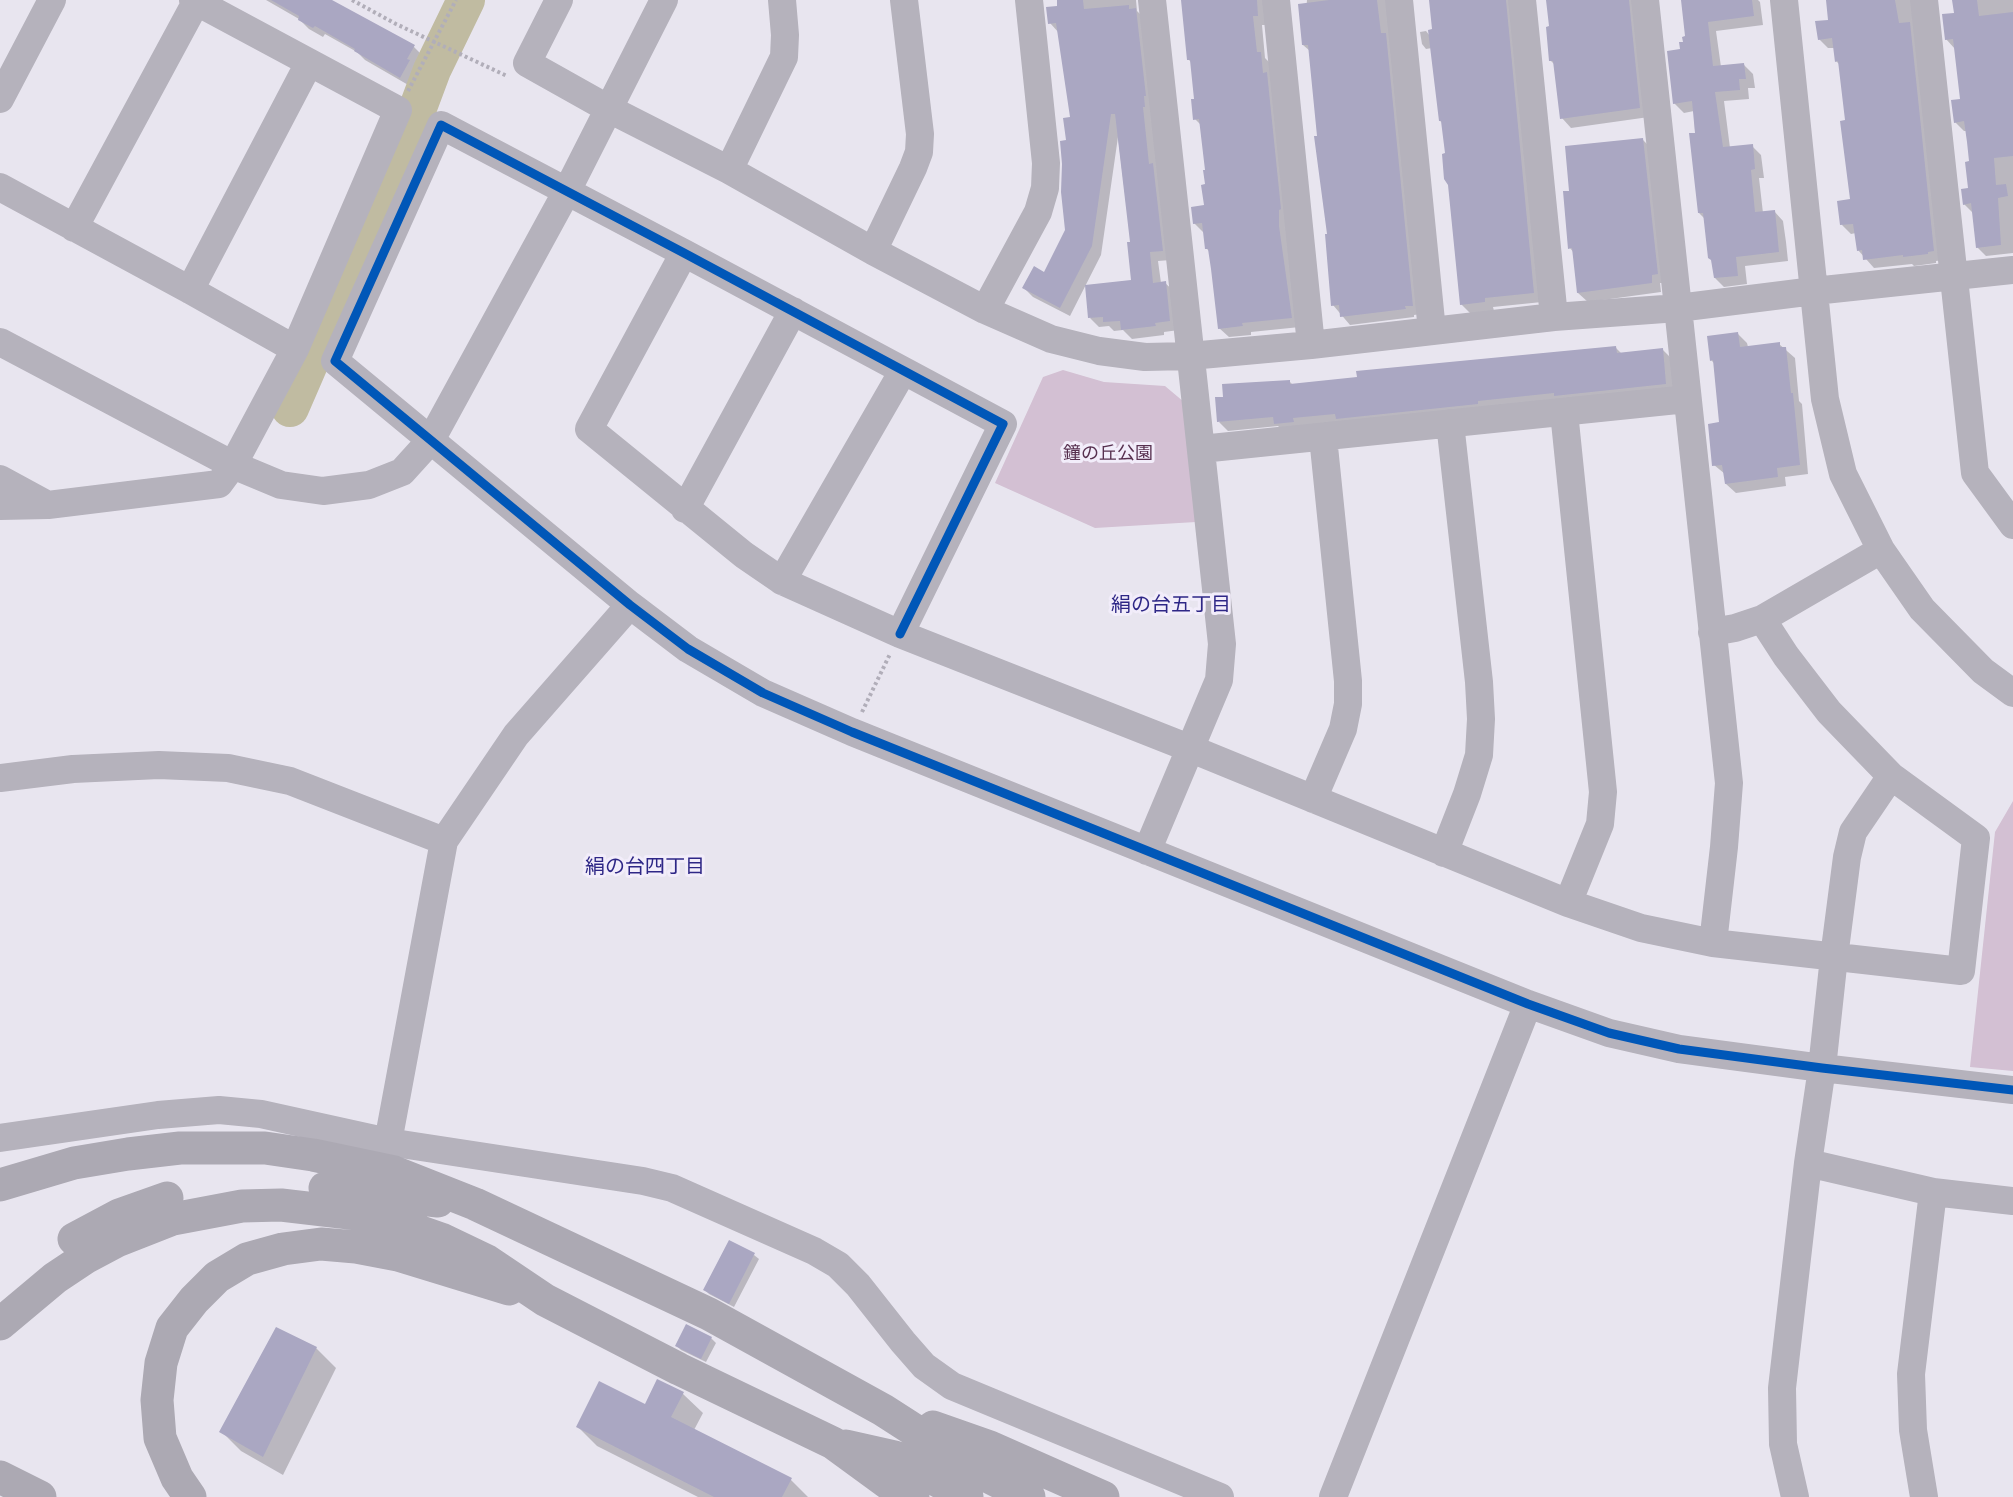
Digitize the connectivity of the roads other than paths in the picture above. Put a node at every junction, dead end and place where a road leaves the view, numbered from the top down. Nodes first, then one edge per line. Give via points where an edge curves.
1 (52, 0) edge
2 (559, 0) edge
3 (664, 0) edge
4 (782, 0) edge
5 (904, 0) edge
6 (1029, 0) edge
7 (1152, 0) edge
8 (1276, 0) edge
9 (1399, 0) edge
10 (1522, 0) edge
11 (1645, 0) edge
12 (1784, 0) edge
13 (1924, 0) edge
14 (195, 1) edge
15 (309, 63) junction
16 (0, 99) edge
17 (609, 109) junction
18 (729, 170) junction
19 (0, 187) edge
20 (567, 191) junction
21 (74, 228) junction
22 (873, 251) junction
23 (684, 253) junction
24 (2013, 270) edge
25 (1953, 276) junction
26 (190, 290) junction
27 (1814, 291) junction
28 (1678, 308) junction
29 (985, 310) junction
30 (793, 311) junction
31 (1554, 318) junction
32 (1432, 331) junction
33 (0, 342) edge
34 (1311, 345) junction
35 (295, 349) junction
36 (1190, 356) junction
37 (903, 371) junction
38 (1687, 399) junction
39 (1564, 412) junction
40 (1450, 423) junction
41 (1323, 437) junction
42 (432, 440) junction
43 (1201, 449) junction
44 (233, 465) junction
45 (0, 479) edge
46 (48, 505) junction
47 (0, 506) edge
48 (685, 509) junction
49 (2013, 525) edge
50 (1881, 550) junction
51 (782, 581) junction
52 (630, 605) junction
53 (1762, 619) junction
54 (1712, 632) junction
55 (900, 634) junction
56 (2013, 693) edge
57 (1189, 748) junction
58 (1891, 776) junction
59 (0, 778) edge
60 (1313, 799) junction
61 (444, 841) junction
62 (1147, 851) junction
63 (1444, 853) junction
64 (1568, 903) junction
65 (1713, 944) junction
66 (1834, 957) junction
67 (1527, 1004) junction
68 (1822, 1068) junction
69 (2013, 1090) edge
70 (0, 1138) edge
71 (388, 1142) junction
72 (1808, 1163) junction
73 (0, 1185) edge
74 (1933, 1192) junction
75 (2013, 1201) edge
76 (475, 1204) junction
77 (0, 1294) edge
78 (545, 1300) junction
79 (0, 1324) edge
80 (883, 1410) junction
81 (833, 1443) junction
82 (0, 1477) edge
83 (40, 1497) edge
84 (190, 1497) edge
85 (913, 1497) edge
86 (967, 1497) edge
87 (1029, 1497) edge
88 (1103, 1497) edge
89 (1220, 1497) edge
90 (1333, 1497) edge
91 (1795, 1497) edge
92 (1924, 1497) edge

1 - 16 street
2 - 17 street via 526,63
3 - 17 street
4 - 18 street via 784,57
5 - 22 street via 919,152
6 - 29 street via 1046,163 1045,188 1038,212
7 - 36 street
8 - 34 street
9 - 32 street
10 - 31 street
11 - 28 street
12 - 27 street
13 - 25 street
14 - 15 street
14 - 21 street
15 - 26 street
15 - 35 street via 398,110
17 - 18 street
17 - 20 street
18 - 22 street
19 - 21 street
20 - 23 street
20 - 42 street
20 - 42 street via 441,125 336,361
21 - 26 street
22 - 29 street
23 - 30 street
23 - 48 street via 589,429
24 - 25 street
25 - 27 street
25 - 49 street via 1975,473
26 - 35 street
27 - 28 street
27 - 50 street via 1825,399 1843,474
28 - 31 street
28 - 38 street
29 - 36 street via 1051,339 1099,351 1145,357
30 - 37 street
30 - 48 street
31 - 32 street
32 - 34 street
33 - 44 street
34 - 36 street
35 - 44 street
36 - 43 street
37 - 51 street
37 - 55 street via 1003,424
38 - 39 street
38 - 54 street
39 - 40 street
39 - 64 street via 1603,792 1600,824
40 - 41 street
40 - 63 street via 1481,719 1479,755
41 - 43 street
41 - 60 street via 1348,704 1343,729
42 - 44 street via 402,472 369,485 323,491 281,485
42 - 52 street
43 - 57 street via 1222,644 1219,680
44 - 46 street via 219,484
45 - 46 street
46 - 47 street
48 - 51 street
50 - 53 street
50 - 56 street via 1922,609 1983,671
51 - 55 street
52 - 61 street via 516,735
52 - 62 street via 688,649 754,687 852,732
53 - 54 street
53 - 58 street via 1829,712
54 - 65 street via 1729,783
55 - 57 street
57 - 60 street
57 - 62 street
58 - 66 street via 1853,832
58 - 66 street via 1976,838 1961,971
59 - 61 street via 148,765 228,768 290,781
60 - 63 street
61 - 71 street
62 - 67 street
63 - 64 street
64 - 65 street via 1641,928
65 - 66 street
66 - 68 street
67 - 68 street via 1609,1034 1679,1049
67 - 90 street
68 - 69 street
68 - 72 street
70 - 71 street via 219,1110 261,1114
71 - 89 street via 672,1188 838,1265 924,1366 952,1386
72 - 74 street
72 - 91 street via 1782,1388 1783,1444
73 - 76 highway via 74,1163 128,1154 180,1148 265,1148 394,1172
74 - 75 street
74 - 92 street via 1911,1374 1913,1430
76 - 77 highway via 306,1185 258,1184 195,1191 142,1206 96,1226 48,1256
76 - 80 highway via 709,1314
78 - 79 highway via 487,1261 404,1226 320,1208 242,1206 173,1219 117,1241 55,1278
78 - 81 highway
78 - 84 highway via 398,1255 356,1247 311,1245 247,1259 217,1277 194,1300 172,1328 161,1363 157,1400 160,1438
80 - 87 highway via 981,1473
80 - 88 highway via 990,1447
81 - 85 highway
81 - 86 highway via 895,1457
82 - 83 highway

